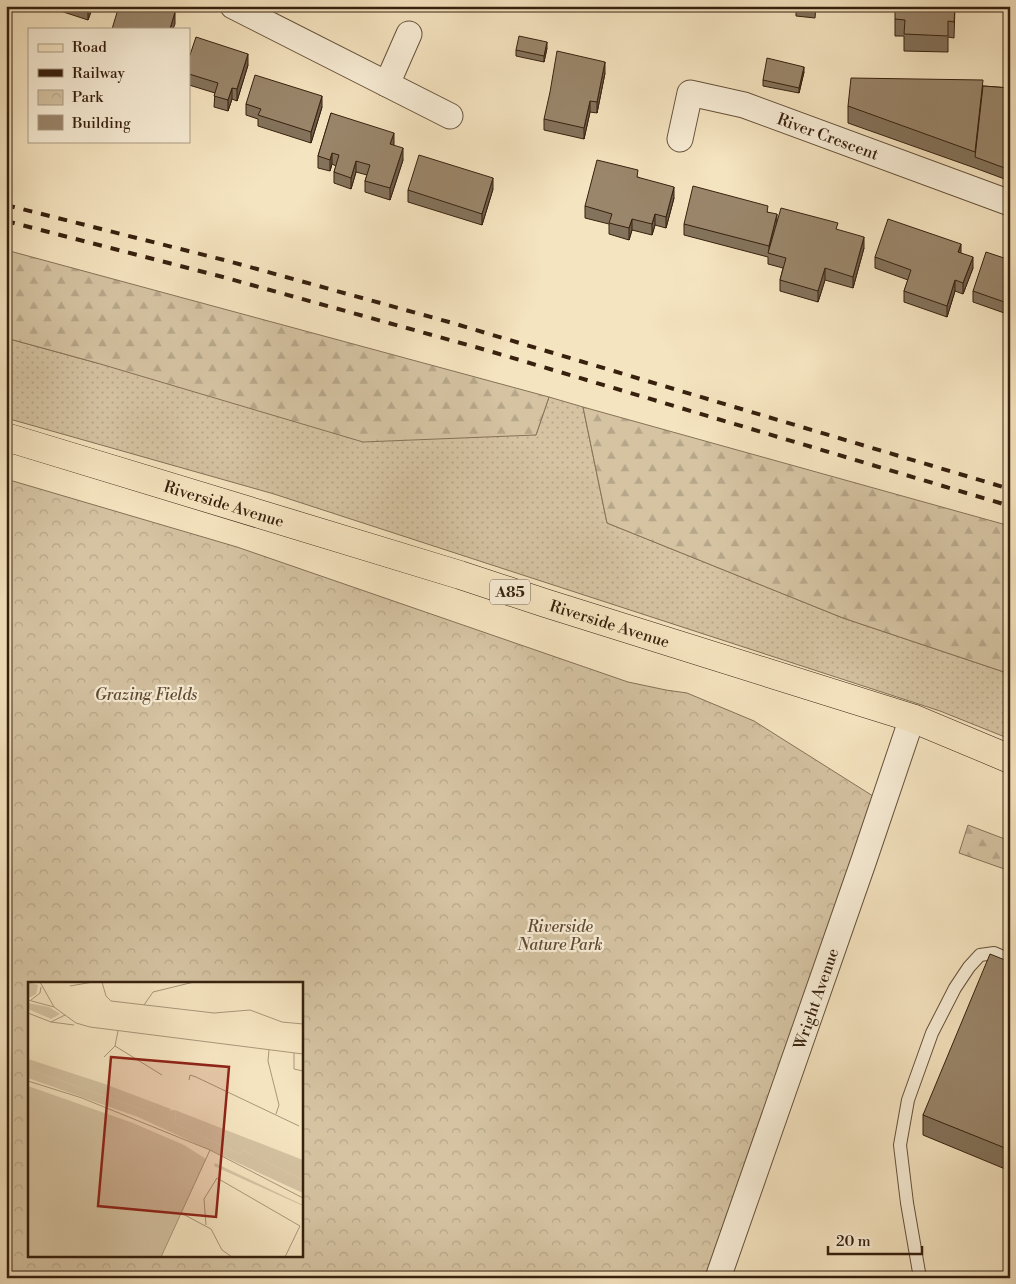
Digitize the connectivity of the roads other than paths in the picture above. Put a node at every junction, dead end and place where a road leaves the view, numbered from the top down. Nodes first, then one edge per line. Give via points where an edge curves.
1 (233, 6) edge
2 (409, 34) dead end
3 (386, 84) junction
4 (450, 116) dead end
5 (680, 139) dead end
6 (1010, 203) edge
7 (6, 437) edge
8 (912, 718) junction
9 (1010, 759) edge
10 (1010, 960) edge
11 (718, 1278) edge
12 (920, 1278) edge

1 - 3 street
2 - 3 street
3 - 4 street
5 - 6 street, River Crescent via 690,93 744,105
7 - 8 main road, Riverside Avenue / A85 via 460,575
8 - 9 main road, Riverside Avenue / A85
8 - 11 street, Wright Avenue
10 - 12 lane via 994,953 980,955 969,967 932,1033 908,1100 900,1145

